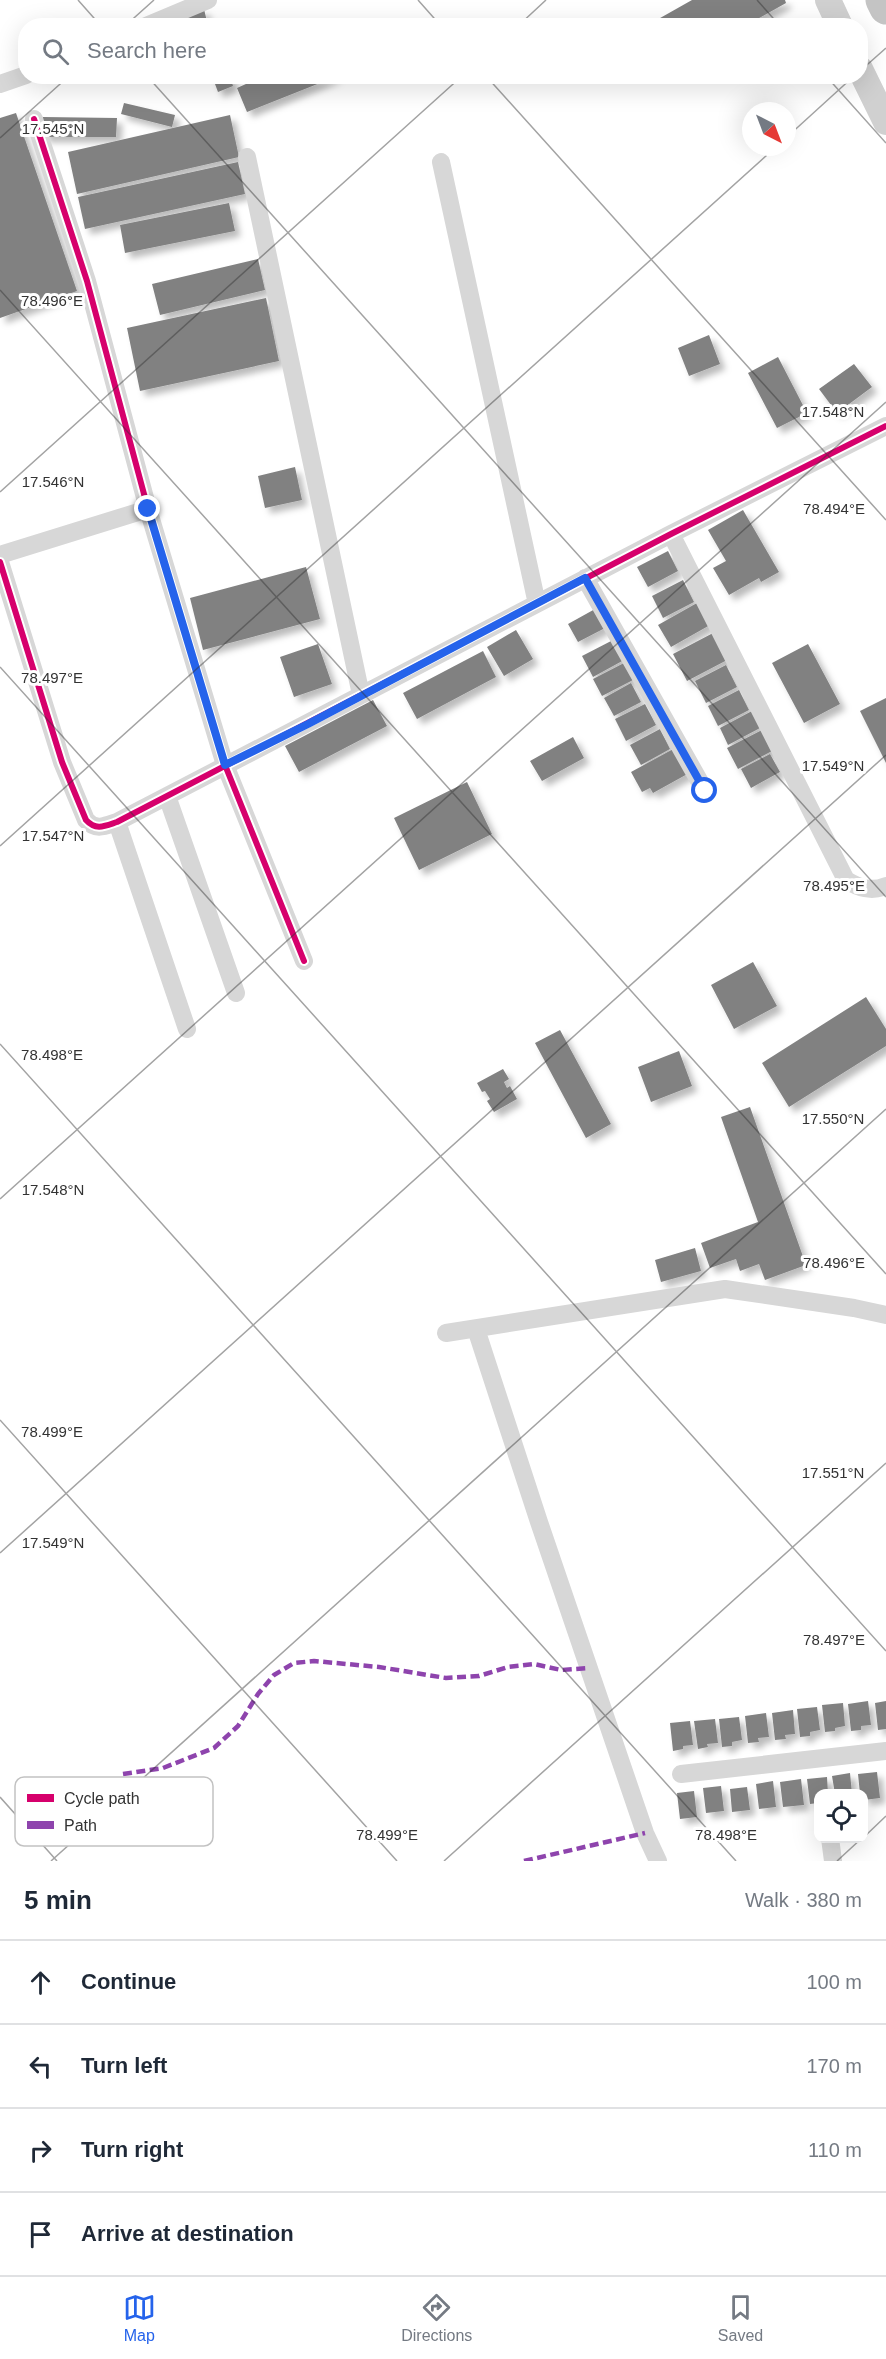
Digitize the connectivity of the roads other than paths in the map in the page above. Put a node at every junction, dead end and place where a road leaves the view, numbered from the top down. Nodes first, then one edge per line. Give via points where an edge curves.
1 (208, 0) edge
2 (828, 0) edge
3 (882, 0) edge
4 (886, 8) edge
5 (165, 18) edge
6 (836, 18) edge
7 (18, 78) edge
8 (0, 84) edge
9 (868, 84) edge
10 (34, 119) dead end
11 (886, 122) edge
12 (247, 157) dead end
13 (441, 162) dead end
14 (886, 426) edge
15 (148, 509) junction
16 (671, 534) junction
17 (0, 555) edge
18 (0, 562) edge
19 (585, 578) junction
20 (537, 604) junction
21 (361, 695) junction
22 (225, 765) junction
23 (705, 791) dead end
24 (166, 796) junction
25 (117, 822) junction
26 (886, 886) edge
27 (304, 962) dead end
28 (236, 993) dead end
29 (187, 1029) dead end
30 (886, 1315) edge
31 (476, 1329) junction
32 (446, 1334) dead end
33 (886, 1751) edge
34 (681, 1774) dead end
35 (831, 1843) edge
36 (658, 1861) edge
37 (833, 1861) edge

1 - 5 street
2 - 6 main road
3 - 4 highway
7 - 8 street
9 - 11 main road
10 - 15 street via 87,281
12 - 21 street
13 - 20 street
14 - 16 street
15 - 17 street
15 - 22 street
16 - 19 street
16 - 26 street via 846,880 865,889
18 - 25 street via 62,762 86,820 101,828
19 - 20 street
19 - 23 street
20 - 21 street
21 - 22 street
22 - 24 street
22 - 27 street
24 - 25 street
24 - 28 street
25 - 29 street
30 - 31 street via 725,1289
31 - 32 street
31 - 36 street via 645,1833
33 - 34 street
35 - 37 street

